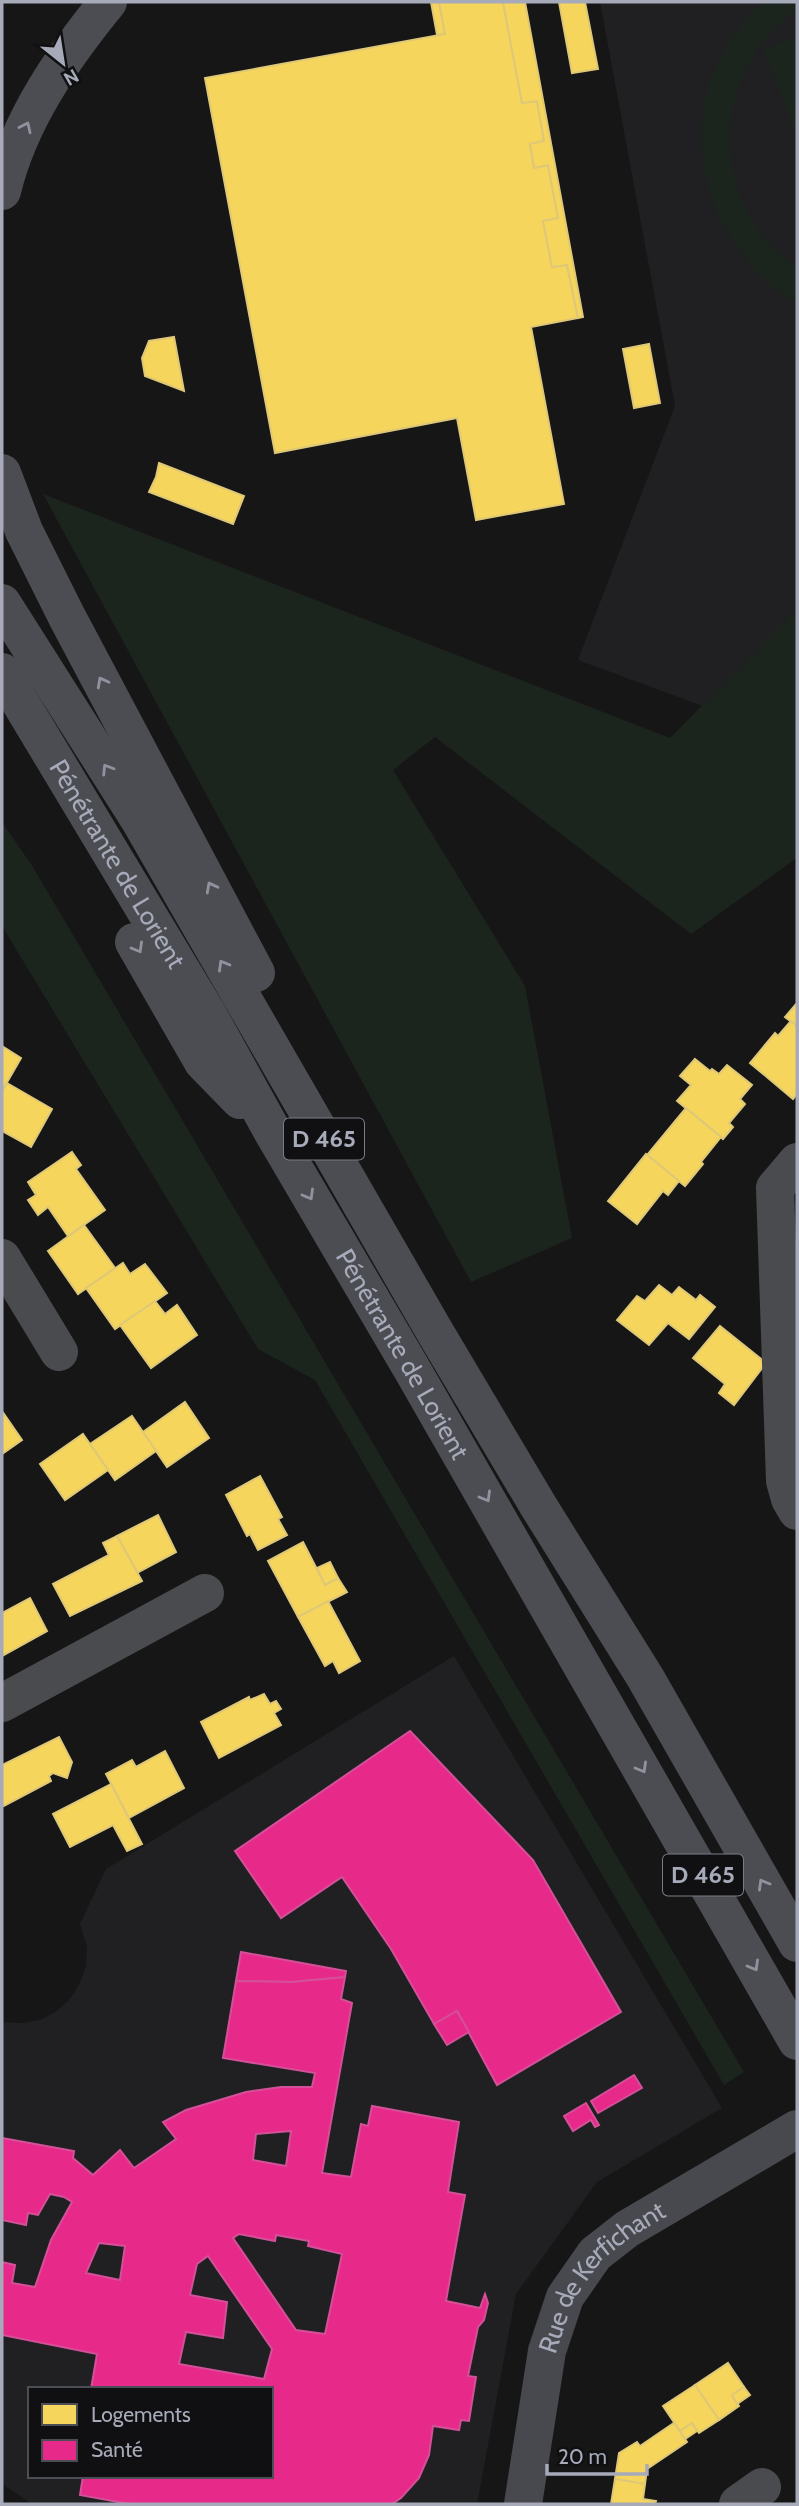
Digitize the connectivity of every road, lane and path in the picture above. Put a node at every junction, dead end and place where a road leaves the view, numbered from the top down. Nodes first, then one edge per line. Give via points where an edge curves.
1 (108, 2) edge
2 (2, 191) edge
3 (2, 473) edge
4 (2, 603) edge
5 (2, 671) edge
6 (2, 721) edge
7 (275, 1136) junction
8 (797, 1163) edge
9 (2, 1258) edge
10 (59, 1352) dead end
11 (797, 1511) edge
12 (205, 1593) dead end
13 (645, 1677) junction
14 (2, 1703) edge
15 (797, 1943) edge
16 (797, 2041) edge
17 (797, 2129) edge
18 (523, 2504) edge

2 -> 1 highway via 49,80
13 -> 3 highway via 552,1500 304,1063 67,617 24,531
13 -> 4 highway, Pénétrante de Lorient / D 465 via 442,1343 139,819
5 - 7 highway, Pénétrante de Lorient / D 465 via 207,1013
6 -> 7 highway via 203,1062
7 -> 16 highway, Pénétrante de Lorient / D 465
8 - 11 street via 775,1188 785,1481
9 - 10 street
12 - 14 street
15 -> 13 highway, Pénétrante de Lorient / D 465
17 - 18 main road, Rue de Kerfichant via 627,2229 595,2254 565,2297 547,2351

